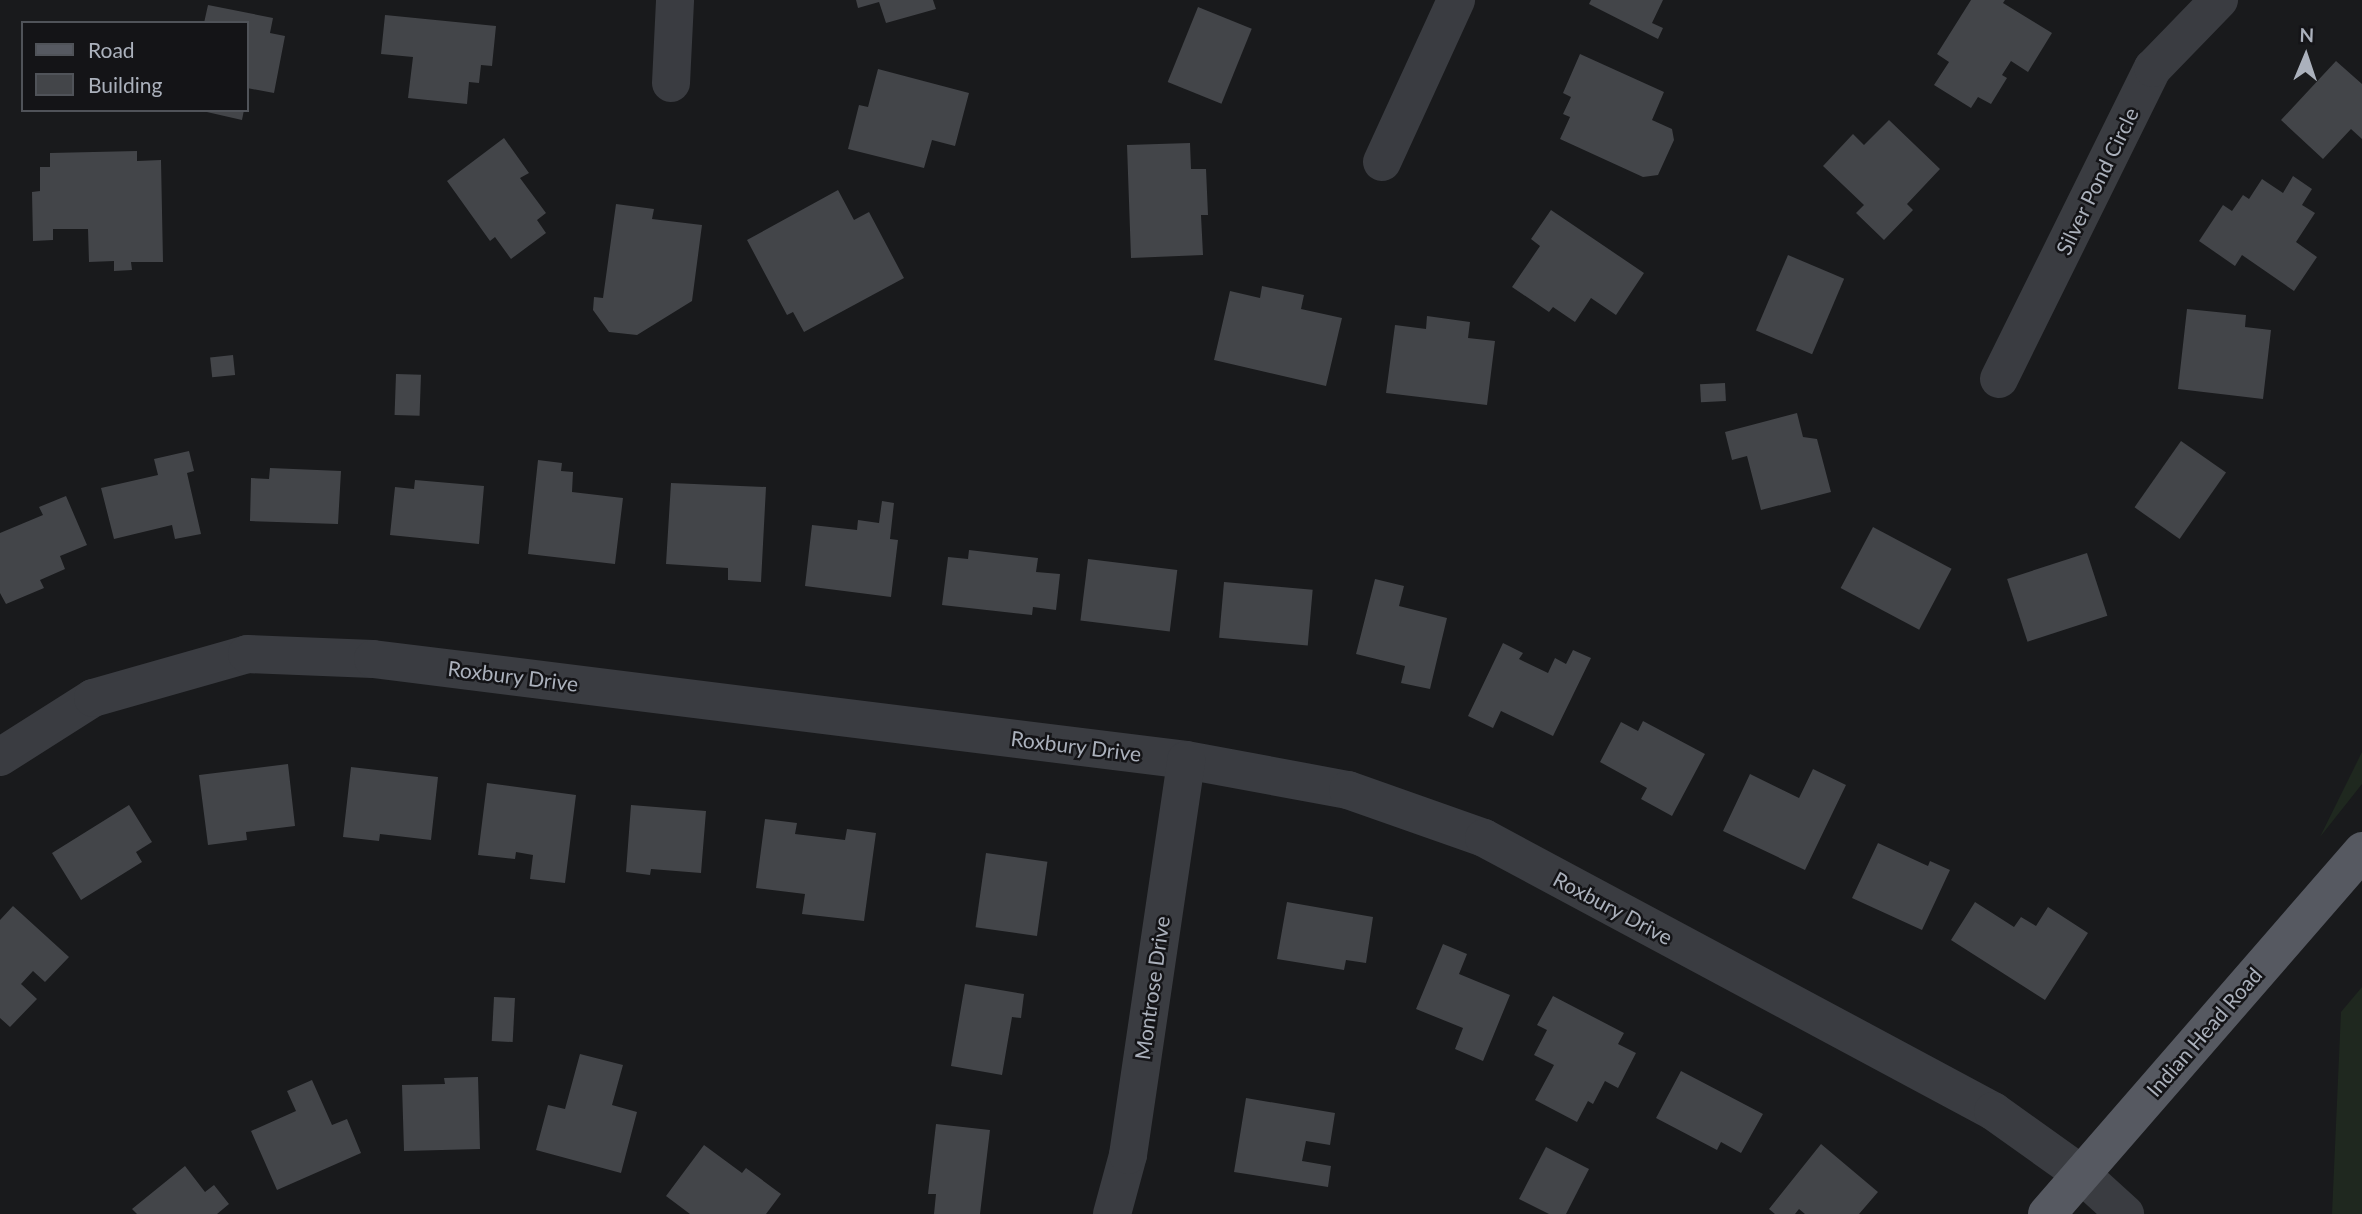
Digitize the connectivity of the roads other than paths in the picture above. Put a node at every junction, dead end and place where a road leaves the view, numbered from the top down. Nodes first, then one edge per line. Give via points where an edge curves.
1 (676, 0) edge
2 (1456, 0) edge
3 (2219, 0) edge
4 (671, 83) dead end
5 (1382, 162) dead end
6 (1999, 379) dead end
7 (0, 757) edge
8 (1186, 760) junction
9 (2362, 851) edge
10 (2080, 1173) junction
11 (1112, 1214) edge
12 (2046, 1214) edge
13 (2125, 1214) edge

1 - 4 street
2 - 5 street
3 - 6 street, Silver Pond Circle via 2153,68
7 - 8 street, Roxbury Drive via 93,698 247,654 373,659
8 - 10 street, Roxbury Drive via 1348,790 1484,838 1993,1111
8 - 11 street, Montrose Drive via 1128,1155
9 - 10 main road, Indian Head Road
10 - 12 main road, Indian Head Road
10 - 13 street, Roxbury Drive

